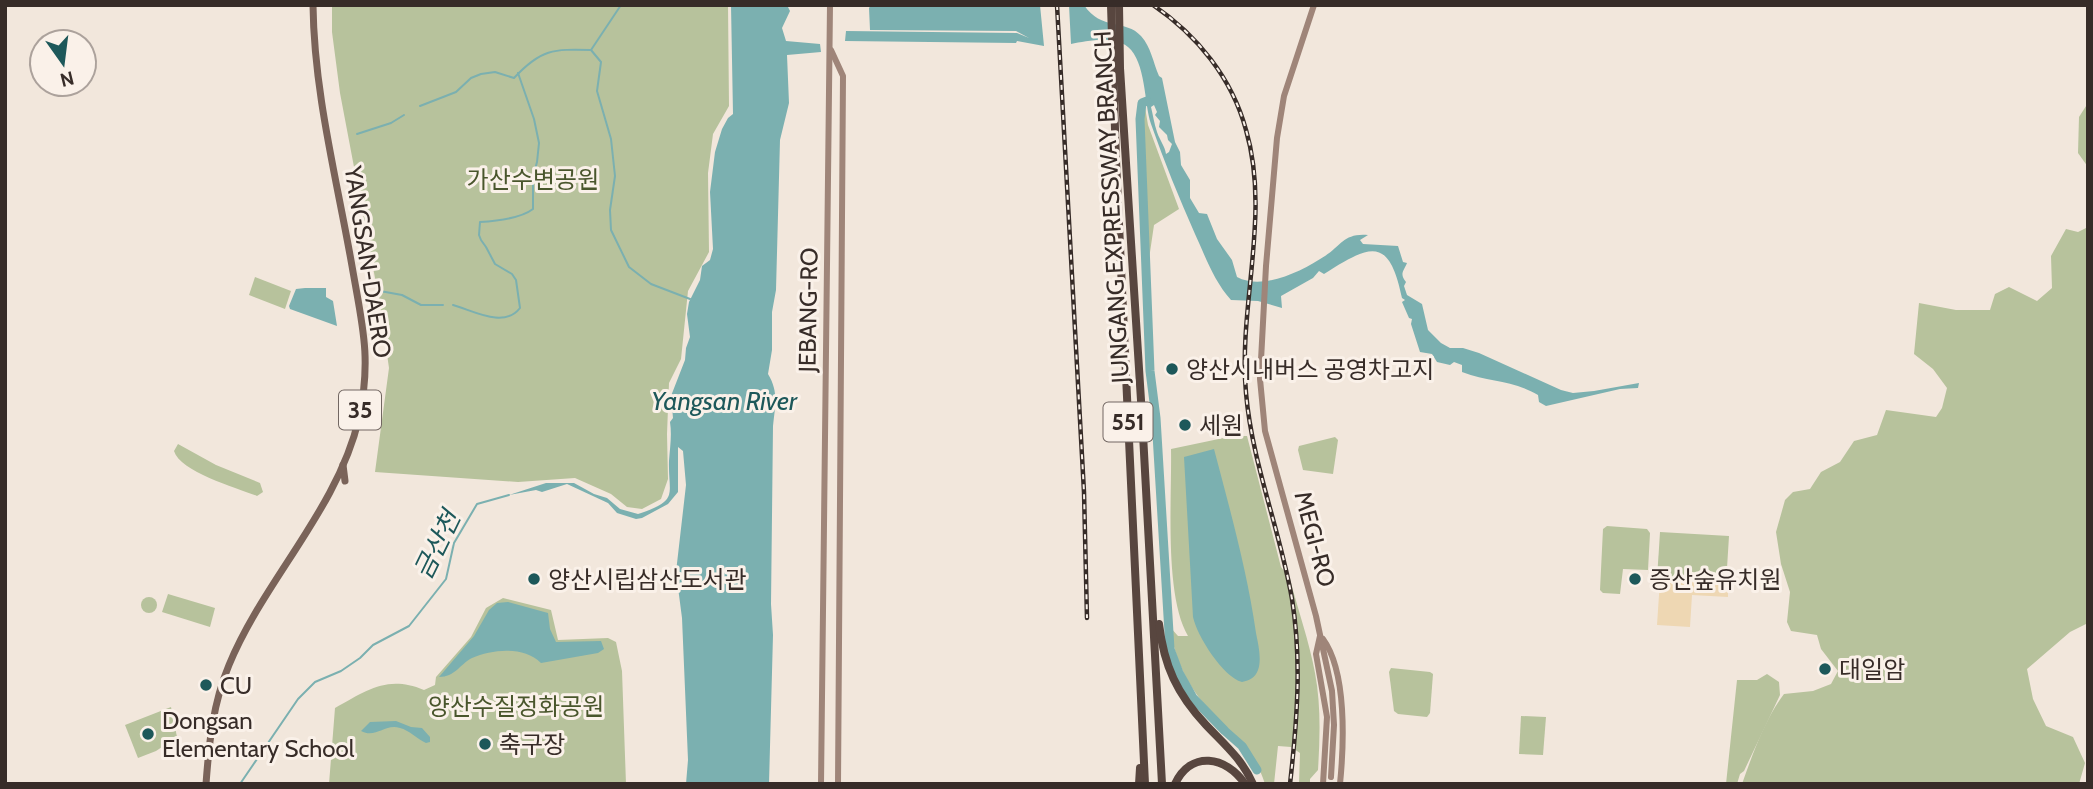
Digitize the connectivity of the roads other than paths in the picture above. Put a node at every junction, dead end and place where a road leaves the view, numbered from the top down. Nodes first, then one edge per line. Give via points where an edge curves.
1 (313, 5) edge
2 (830, 5) edge
3 (1111, 5) edge
4 (1119, 5) edge
5 (1314, 5) edge
6 (830, 49) junction
7 (1142, 416) junction
8 (344, 460) junction
9 (345, 481) dead end
10 (1320, 634) junction
11 (1139, 678) junction
12 (1331, 777) dead end
13 (206, 784) edge
14 (821, 784) edge
15 (838, 784) edge
16 (1139, 784) edge
17 (1145, 784) edge
18 (1163, 784) edge
19 (1175, 784) edge
20 (1245, 784) edge
21 (1253, 784) edge
22 (1323, 784) edge
23 (1340, 784) edge

1 - 8 main road, YANGSAN-DAERO / 35 via 327,129 365,337 365,381
2 - 6 street, JEBANG-RO
3 - 11 highway, JUNGANG EXPRESSWAY BRANCH / 551
4 - 7 highway, JUNGANG EXPRESSWAY BRANCH / 551
5 - 10 street, MEGI-RO via 1284,96 1277,138 1260,379 1262,418
6 - 14 street, JEBANG-RO
6 - 15 street via 843,76
7 - 18 highway, JUNGANG EXPRESSWAY BRANCH / 551
7 - 21 highway via 1166,665 1188,704 1240,760
8 - 9 main road
8 - 13 main road, YANGSAN-DAERO / 35 via 229,665 212,727
10 - 12 street, MEGI-RO via 1332,691
10 - 22 street via 1316,654 1327,718
10 - 23 street via 1329,647 1340,692
11 - 16 highway
11 - 17 highway, JUNGANG EXPRESSWAY BRANCH / 551
19 - 20 highway via 1185,769 1208,760 1227,765

